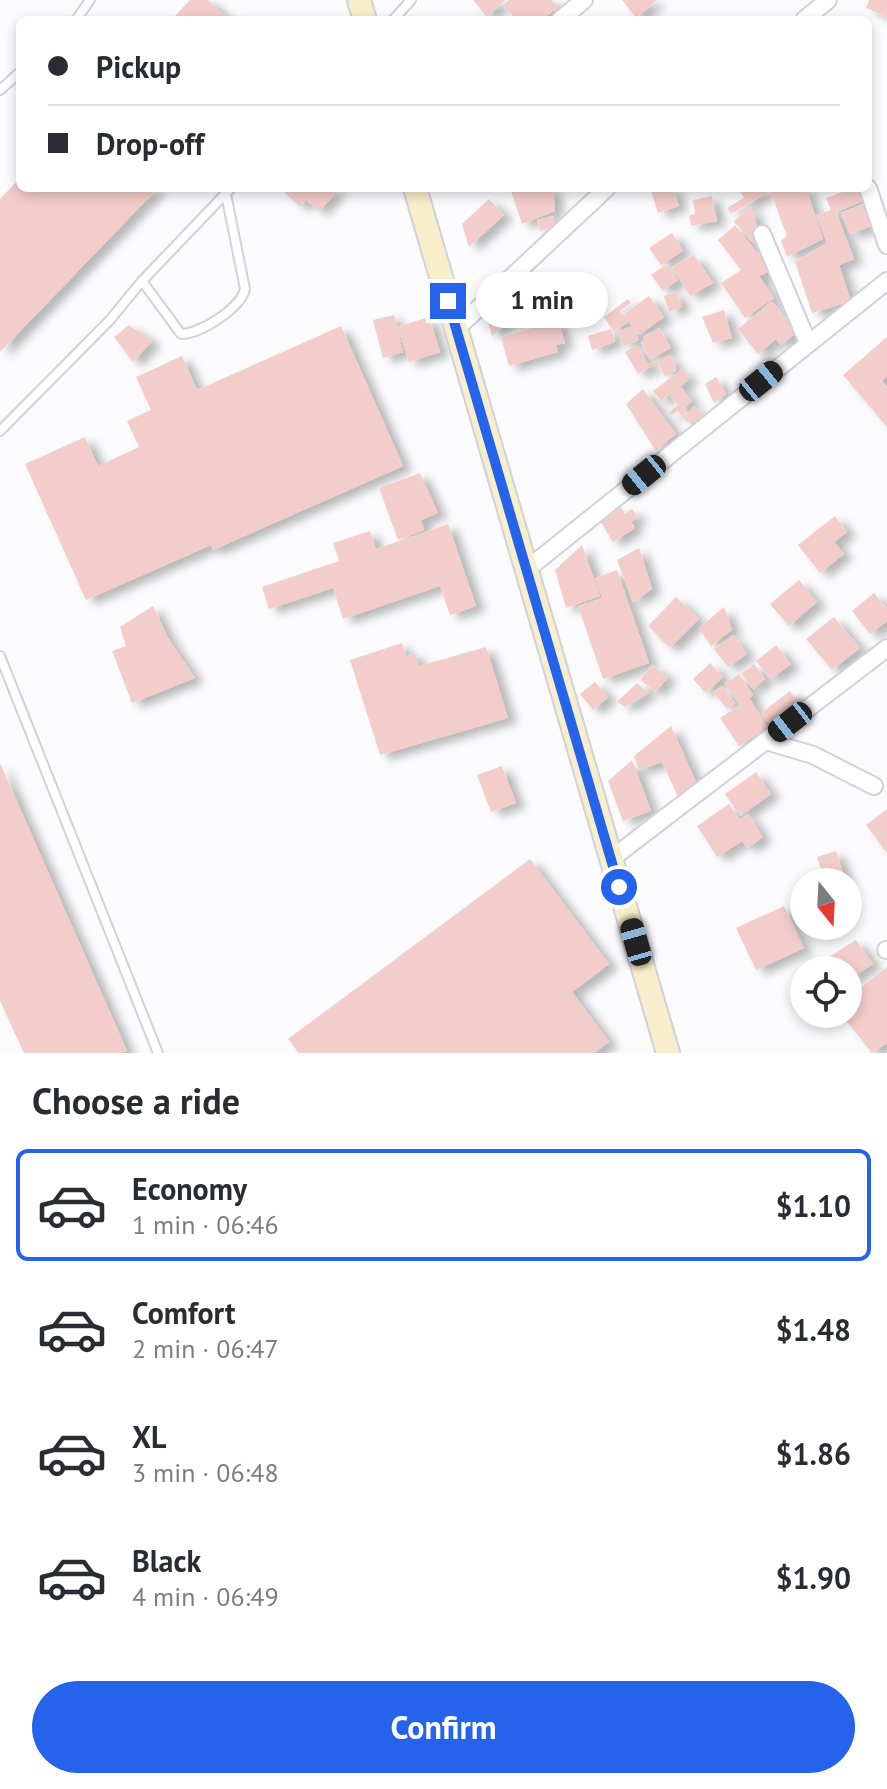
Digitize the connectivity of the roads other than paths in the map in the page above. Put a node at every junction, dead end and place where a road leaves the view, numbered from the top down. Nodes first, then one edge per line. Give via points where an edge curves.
1 (411, 0) edge
2 (584, 0) edge
3 (828, 0) edge
4 (397, 16) edge
5 (565, 16) edge
6 (809, 16) edge
7 (16, 76) edge
8 (0, 90) edge
9 (228, 192) edge
10 (229, 192) edge
11 (416, 192) edge
12 (603, 192) edge
13 (869, 192) edge
14 (762, 234) dead end
15 (887, 245) edge
16 (142, 281) junction
17 (887, 281) edge
18 (456, 329) junction
19 (808, 343) junction
20 (0, 431) edge
21 (526, 570) junction
22 (887, 648) edge
23 (0, 656) edge
24 (766, 741) junction
25 (874, 786) dead end
26 (611, 859) junction
27 (158, 1053) edge
28 (668, 1053) edge

1 - 4 lane
2 - 5 street
3 - 6 street
7 - 8 lane
9 - 16 lane
10 - 16 lane via 245,289 236,307 191,334 181,334
11 - 18 street
12 - 18 street
13 - 15 street
14 - 19 street
16 - 20 lane
17 - 19 street
18 - 21 street
19 - 21 street
21 - 26 street
22 - 24 street
23 - 27 lane
24 - 25 street via 813,755
24 - 26 street
26 - 28 street

